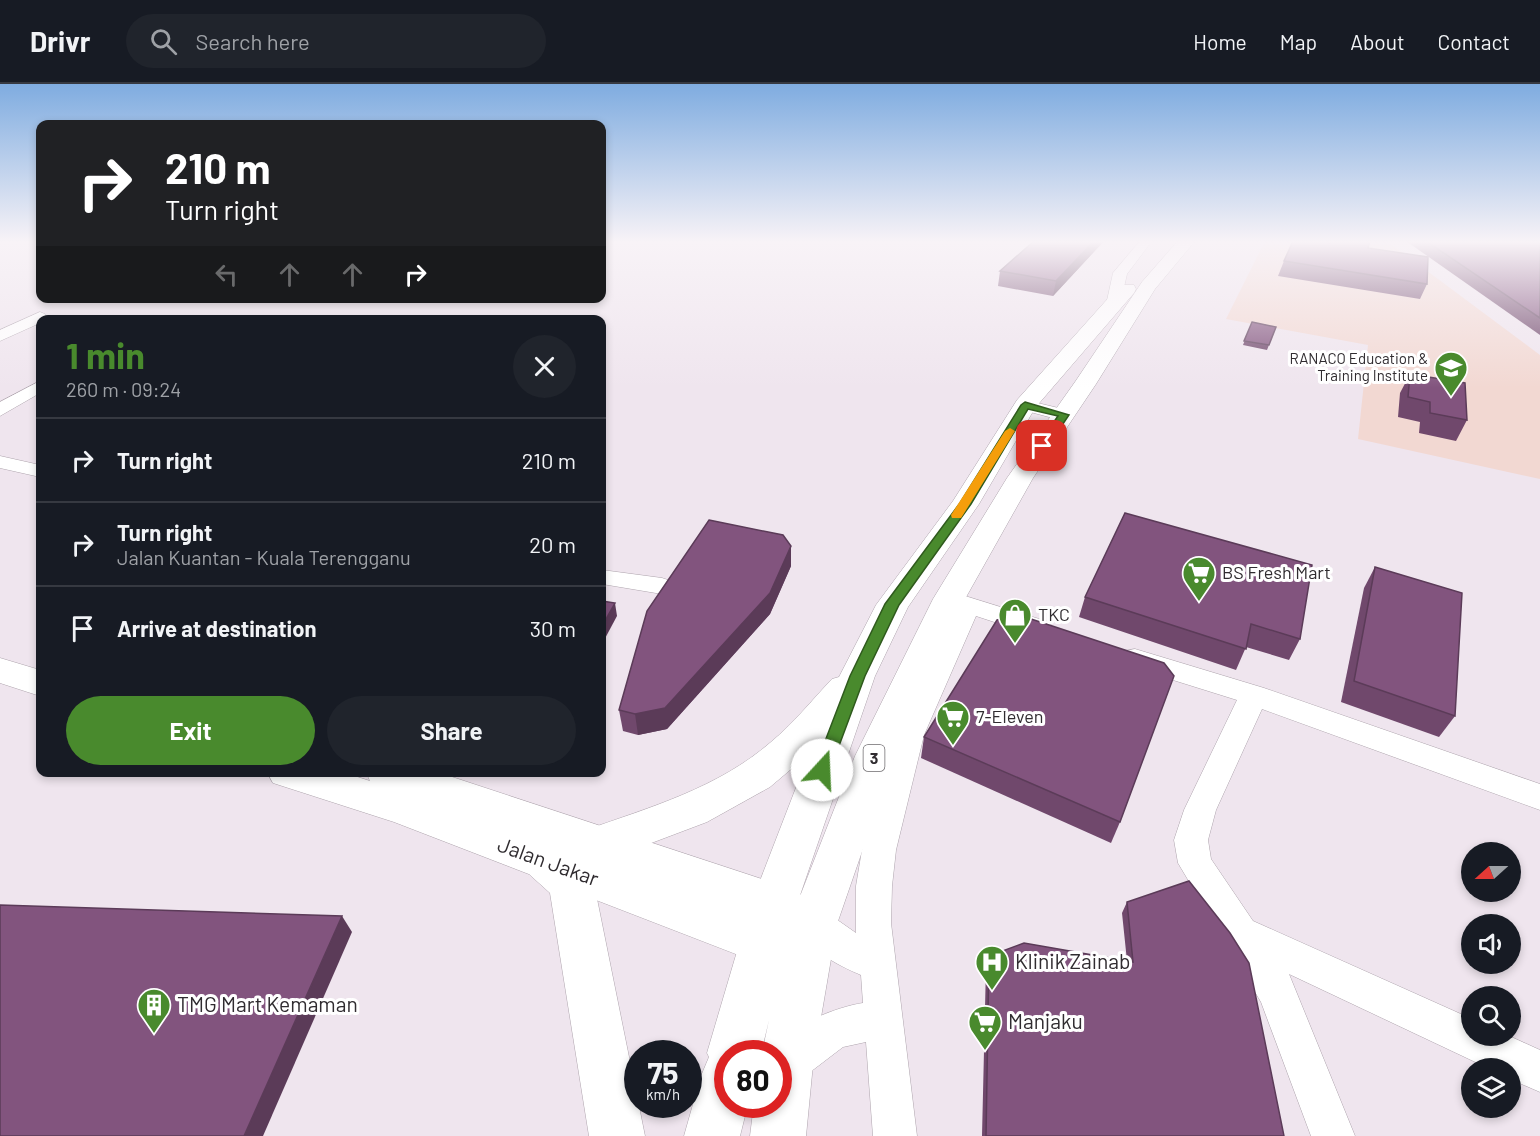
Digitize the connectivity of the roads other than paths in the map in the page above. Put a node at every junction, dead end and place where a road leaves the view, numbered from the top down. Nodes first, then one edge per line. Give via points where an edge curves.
1 (1116, 290) edge
2 (1126, 290) edge
3 (1145, 290) edge
4 (1113, 305) junction
5 (23, 314) dead end
6 (36, 319) edge
7 (0, 324) edge
8 (0, 336) edge
9 (36, 337) edge
10 (0, 344) edge
11 (36, 388) edge
12 (1025, 405) junction
13 (0, 410) edge
14 (1064, 415) junction
15 (0, 462) edge
16 (36, 470) edge
17 (606, 578) edge
18 (662, 586) edge
19 (958, 602) junction
20 (1060, 634) edge
21 (0, 647) edge
22 (1105, 648) edge
23 (36, 658) edge
24 (0, 670) edge
25 (857, 676) junction
26 (36, 682) edge
27 (1254, 695) junction
28 (887, 761) junction
29 (303, 777) edge
30 (401, 777) edge
31 (1540, 797) edge
32 (601, 843) junction
33 (546, 861) junction
34 (789, 932) junction
35 (1242, 934) junction
36 (879, 964) junction
37 (883, 1021) junction
38 (740, 1040) edge
39 (787, 1040) edge
40 (792, 1059) edge
41 (1540, 1071) edge
42 (717, 1118) edge
43 (780, 1118) edge
44 (617, 1136) edge
45 (712, 1136) edge
46 (778, 1136) edge
47 (895, 1136) edge
48 (1333, 1136) edge

1 - 4 street
2 - 4 main road, 3
3 - 14 main road, 3
4 - 12 main road, 3
5 - 7 street
6 - 8 street
9 - 10 street
11 - 13 street
12 - 14 street
12 - 25 main road, 3 via 965,504 892,604
14 - 19 main road, 3 via 1020,478
15 - 16 street
17 - 18 street
19 - 20 street
19 - 28 main road, 3
21 - 23 main road
22 - 27 street
24 - 26 main road
25 - 32 main road via 776,760 738,786 702,806
25 - 34 main road, 3
27 - 31 street
27 - 35 street via 1200,810 1191,840 1195,863
28 - 34 main road, 3
28 - 36 street via 874,886 873,923
29 - 33 main road, Jalan Jakar via 404,808
30 - 32 main road, Jalan Jakar
32 - 34 main road, Jalan Jakar
33 - 34 main road, Jalan Jakar
33 - 44 main road via 571,884
34 - 36 street
34 - 38 main road, 3
34 - 39 main road, 3
35 - 41 street
35 - 48 street via 1277,991
36 - 37 street
37 - 40 street via 854,1023 824,1033
37 - 47 street
42 - 45 main road
43 - 46 main road, 3

